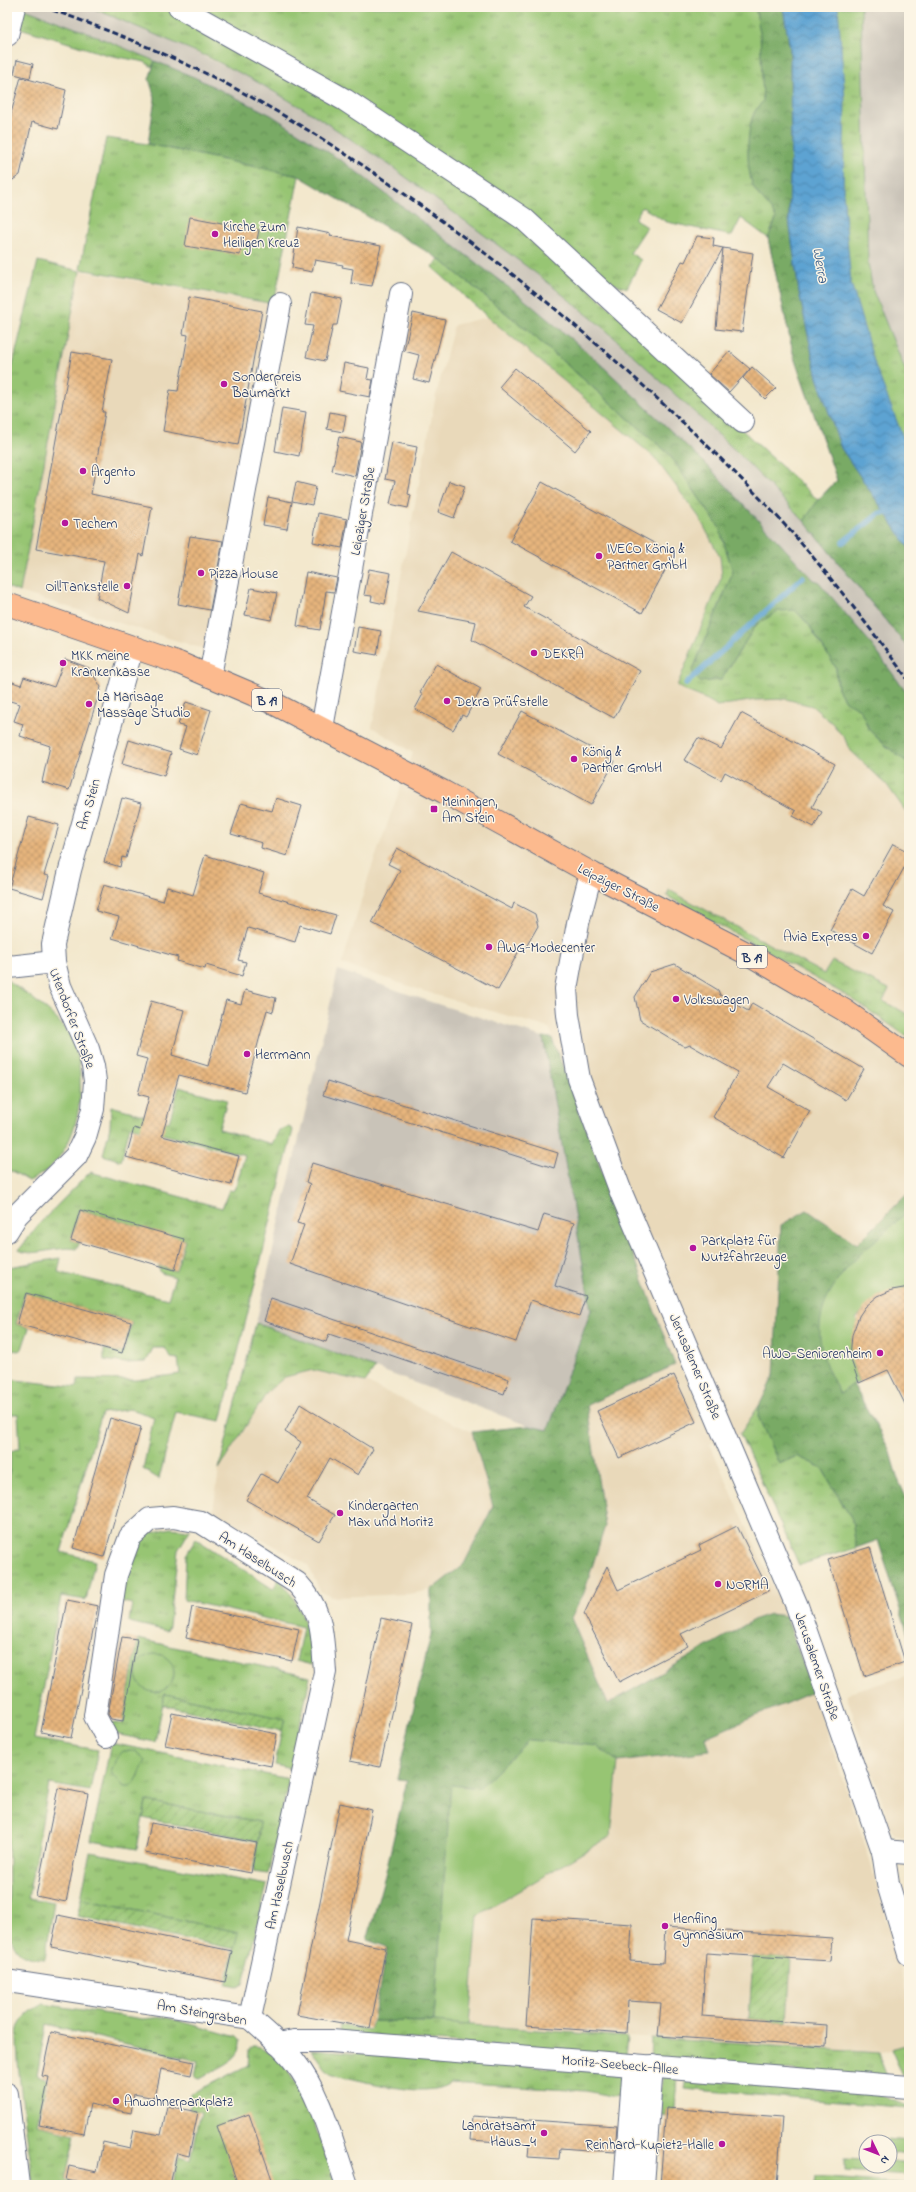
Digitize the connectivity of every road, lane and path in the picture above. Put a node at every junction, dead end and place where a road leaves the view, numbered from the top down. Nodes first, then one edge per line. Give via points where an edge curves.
1 (14, 7) edge
2 (179, 7) edge
3 (7, 35) edge
4 (401, 294) dead end
5 (280, 304) dead end
6 (743, 422) dead end
7 (7, 604) edge
8 (132, 648) junction
9 (210, 676) junction
10 (322, 728) junction
11 (591, 873) junction
12 (54, 962) junction
13 (7, 965) edge
14 (909, 1056) edge
15 (7, 1231) edge
16 (106, 1737) dead end
17 (883, 1851) junction
18 (909, 1853) edge
19 (909, 1954) edge
20 (7, 1981) edge
21 (250, 2018) junction
22 (278, 2044) junction
23 (643, 2065) junction
24 (909, 2087) edge
25 (7, 2094) edge
26 (18, 2185) edge
27 (347, 2185) edge
28 (625, 2185) edge
29 (643, 2185) edge

1 - 3 street
2 - 6 street via 345,100 524,219
4 - 10 street, Leipziger Straße
5 - 9 street
7 - 8 main road, Leipziger Straße / B 19
8 - 9 main road, Leipziger Straße / B 19
8 - 12 street, Am Stein via 55,928
9 - 10 main road, Leipziger Straße / B 19 via 273,703
10 - 11 main road, Leipziger Straße / B 19
11 - 14 main road, Leipziger Straße / B 19 via 750,956 844,1010
11 - 17 street, Jerusalemer Straße via 578,923 566,989 579,1079 622,1195 797,1606
12 - 13 street, Utendorfer Straße
12 - 15 street, Utendorfer Straße via 60,986 93,1066 93,1109 85,1137 76,1156 17,1216
16 - 21 street, Am Haselbusch via 95,1716 116,1575 130,1537 150,1519 173,1517 201,1522 297,1583 310,1597 318,1613 325,1672
17 - 18 street
17 - 19 street, Jerusalemer Straße via 888,1884
20 - 21 street, Am Steingraben
21 - 22 street, Am Steingraben
22 - 23 street, Moritz-Seebeck-Allee via 294,2041 331,2041
22 - 27 street, Am Steingraben via 293,2060 314,2093
23 - 24 street, Moritz-Seebeck-Allee
23 - 28 street
23 - 29 street
25 - 26 street

